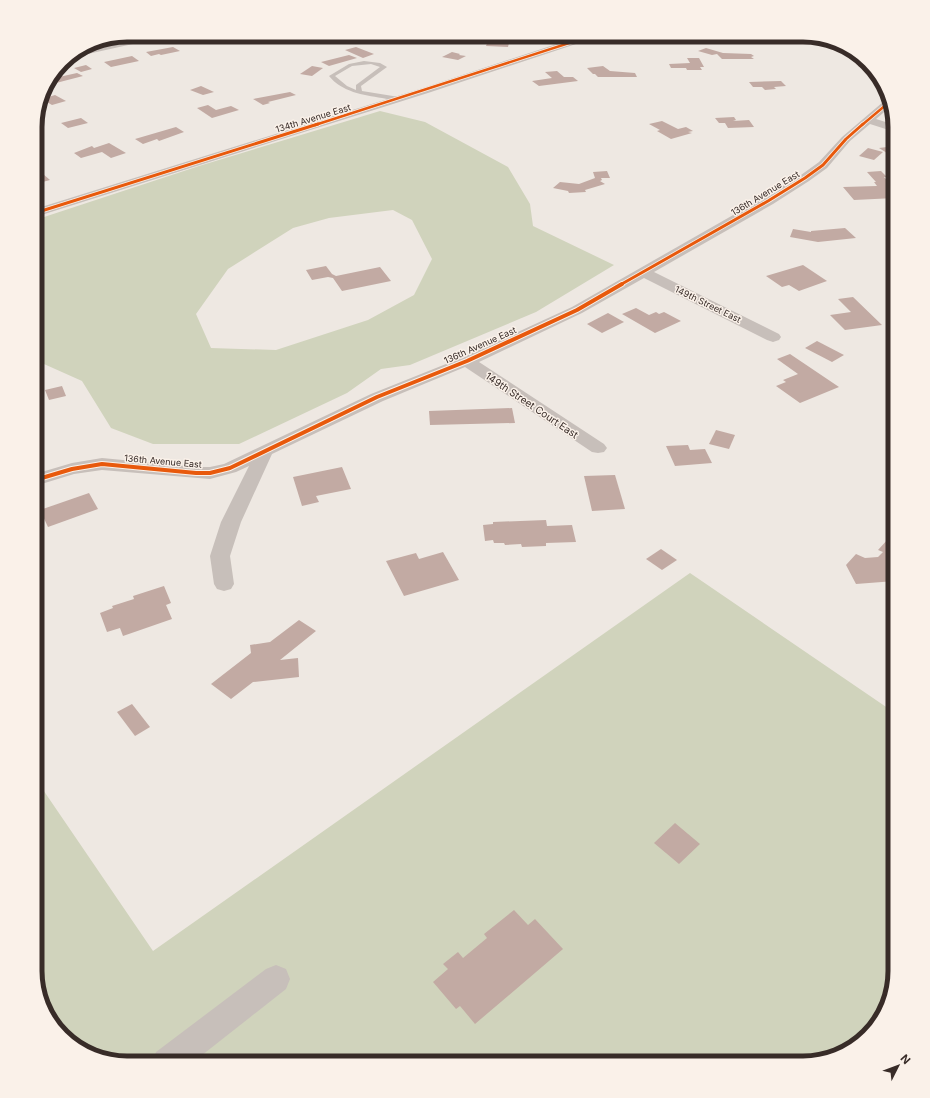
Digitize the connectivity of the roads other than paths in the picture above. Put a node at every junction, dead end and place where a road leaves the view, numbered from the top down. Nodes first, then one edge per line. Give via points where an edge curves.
1 (129, 42) edge
2 (573, 42) edge
3 (87, 52) edge
4 (359, 92) junction
5 (399, 99) junction
6 (885, 106) edge
7 (868, 120) junction
8 (888, 127) edge
9 (42, 211) edge
10 (643, 272) junction
11 (773, 337) dead end
12 (467, 361) junction
13 (598, 448) dead end
14 (265, 451) junction
15 (42, 478) edge
16 (224, 584) dead end
17 (276, 979) dead end
18 (176, 1056) edge

1 - 3 street
2 - 5 street, 134th Avenue East
4 - 4 lane via 336,82 332,76 361,63 375,63 384,67 358,86
4 - 5 lane
5 - 9 street, 134th Avenue East
6 - 7 street, 136th Avenue East
7 - 8 street
7 - 10 street, 136th Avenue East via 846,139 823,165 805,178
10 - 11 street, 149th Street East
10 - 12 street, 136th Avenue East via 577,310
12 - 13 street, 149th Street Court East
12 - 14 street, 136th Avenue East via 356,408
14 - 15 street, 136th Avenue East via 230,468 210,472 196,473 102,464
14 - 16 street via 231,522 220,556
17 - 18 street

